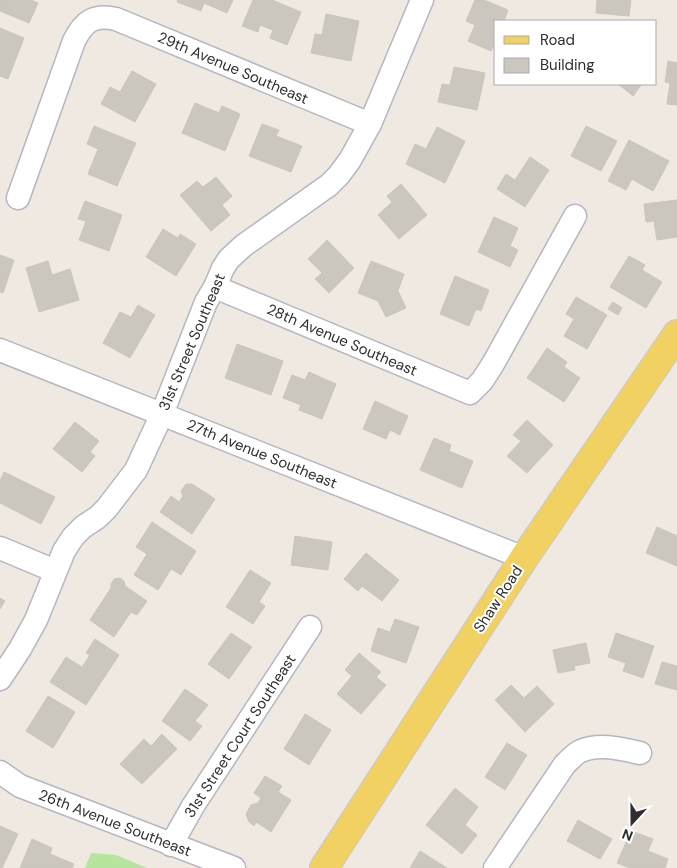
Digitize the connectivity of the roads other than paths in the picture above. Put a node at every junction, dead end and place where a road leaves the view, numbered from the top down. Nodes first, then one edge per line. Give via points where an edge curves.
1 (422, 0) edge
2 (370, 124) junction
3 (18, 198) dead end
4 (575, 216) dead end
5 (215, 287) junction
6 (677, 334) edge
7 (0, 350) edge
8 (162, 414) junction
9 (0, 548) edge
10 (524, 558) junction
11 (55, 571) junction
12 (310, 627) dead end
13 (0, 679) edge
14 (640, 753) dead end
15 (0, 772) edge
16 (172, 845) junction
17 (234, 868) edge
18 (324, 868) edge
19 (495, 868) edge

1 - 2 street, 31st Street Southeast
2 - 3 street, 29th Avenue Southeast via 116,19 94,18 80,30 74,41
2 - 5 street, 31st Street Southeast via 339,175 242,246 223,268
4 - 5 street, 28th Avenue Southeast via 493,364 470,393
5 - 8 street, 31st Street Southeast via 194,330
6 - 10 main road, Shaw Road
7 - 8 street, 27th Avenue Southeast
8 - 10 street, 27th Avenue Southeast
8 - 11 street, 31st Street Southeast via 136,470 108,508 73,537
9 - 11 street
10 - 18 main road, Shaw Road
11 - 13 street, 31st Street Southeast via 36,620
12 - 16 street, 31st Street Court Southeast via 193,806
14 - 19 street via 601,747 580,751 565,764
15 - 16 street, 26th Avenue Southeast via 20,786
16 - 17 street, 26th Avenue Southeast

